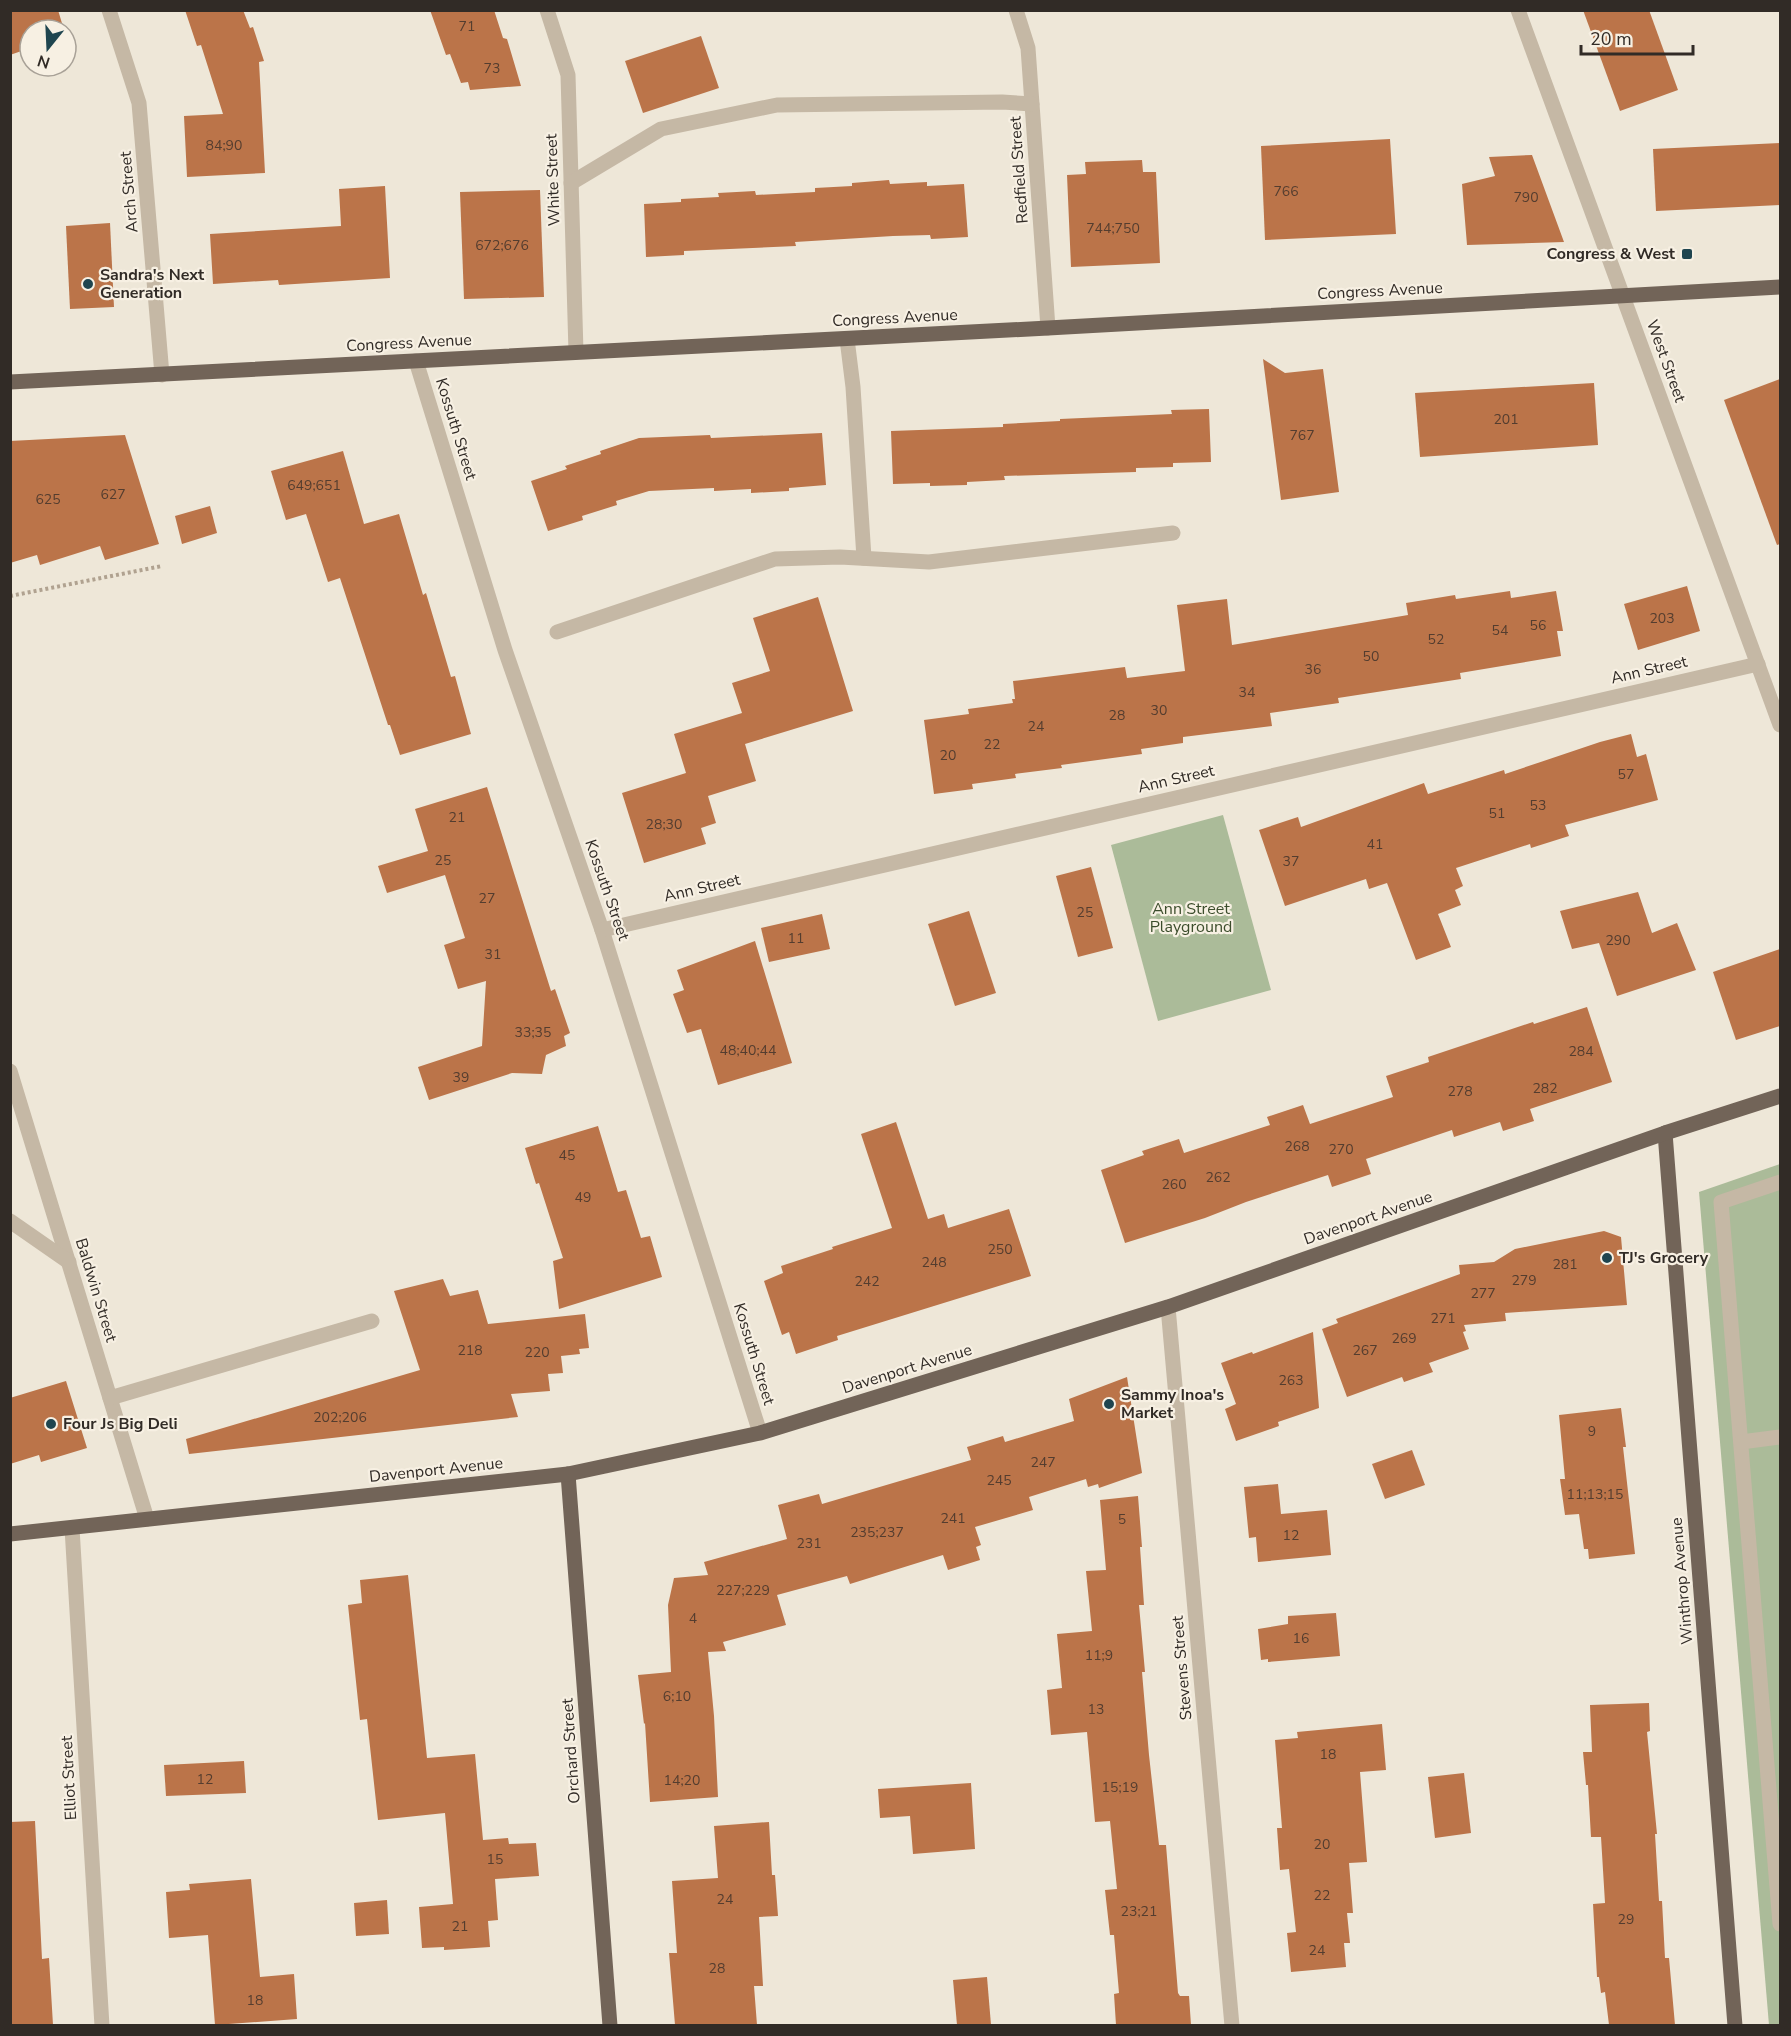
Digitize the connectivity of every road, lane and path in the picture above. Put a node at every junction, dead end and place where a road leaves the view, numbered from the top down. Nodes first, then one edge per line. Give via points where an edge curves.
1 (109, 10) edge
2 (547, 10) edge
3 (1016, 10) edge
4 (1518, 10) edge
5 (1032, 104) junction
6 (571, 183) junction
7 (1780, 287) edge
8 (1623, 295) junction
9 (1048, 328) junction
10 (848, 339) junction
11 (576, 352) junction
12 (416, 361) junction
13 (162, 375) junction
14 (10, 382) edge
15 (1173, 533) dead end
16 (864, 558) junction
17 (162, 566) dead end
18 (10, 596) edge
19 (557, 632) dead end
20 (1758, 664) junction
21 (1780, 725) edge
22 (602, 930) junction
23 (10, 1071) edge
24 (1780, 1096) edge
25 (1665, 1133) junction
26 (1780, 1182) edge
27 (10, 1221) edge
28 (69, 1262) junction
29 (1168, 1307) junction
30 (372, 1321) dead end
31 (110, 1398) junction
32 (760, 1433) junction
33 (1780, 1437) edge
34 (1741, 1442) junction
35 (568, 1474) junction
36 (147, 1519) junction
37 (72, 1528) junction
38 (10, 1534) edge
39 (1780, 1728) edge
40 (1764, 1729) junction
41 (1780, 1924) edge
42 (102, 2025) edge
43 (610, 2025) edge
44 (1232, 2025) edge
45 (1735, 2025) edge

1 - 13 street, Arch Street via 139,103
2 - 6 street, White Street via 568,75
3 - 5 street, Redfield Street via 1028,48
4 - 8 street, West Street
5 - 6 street via 777,105 661,129
5 - 9 street, Redfield Street
6 - 11 street, White Street
7 - 8 main road, Congress Avenue
8 - 9 main road, Congress Avenue
8 - 20 street, West Street
9 - 10 main road, Congress Avenue
10 - 11 main road, Congress Avenue
10 - 16 street
11 - 12 main road, Congress Avenue
12 - 13 main road, Congress Avenue
12 - 22 street, Kossuth Street via 504,650
13 - 14 main road, Congress Avenue
15 - 16 street via 929,562
16 - 19 street via 775,559
17 - 18 path
20 - 21 street, West Street
20 - 22 street, Ann Street
22 - 32 street, Kossuth Street
23 - 28 street, Baldwin Street
24 - 25 main road, Davenport Avenue
25 - 29 main road, Davenport Avenue
25 - 45 main road, Winthrop Avenue
26 - 34 street via 1721,1202
27 - 28 street
28 - 31 street, Baldwin Street
29 - 32 main road, Davenport Avenue
29 - 44 street, Stevens Street
30 - 31 street
31 - 36 street, Baldwin Street
32 - 35 main road, Davenport Avenue
33 - 34 street
34 - 40 street
35 - 36 main road, Davenport Avenue
35 - 43 main road, Orchard Street
36 - 37 main road, Davenport Avenue
37 - 38 main road, Davenport Avenue
37 - 42 street, Elliot Street
39 - 40 street
40 - 41 street

